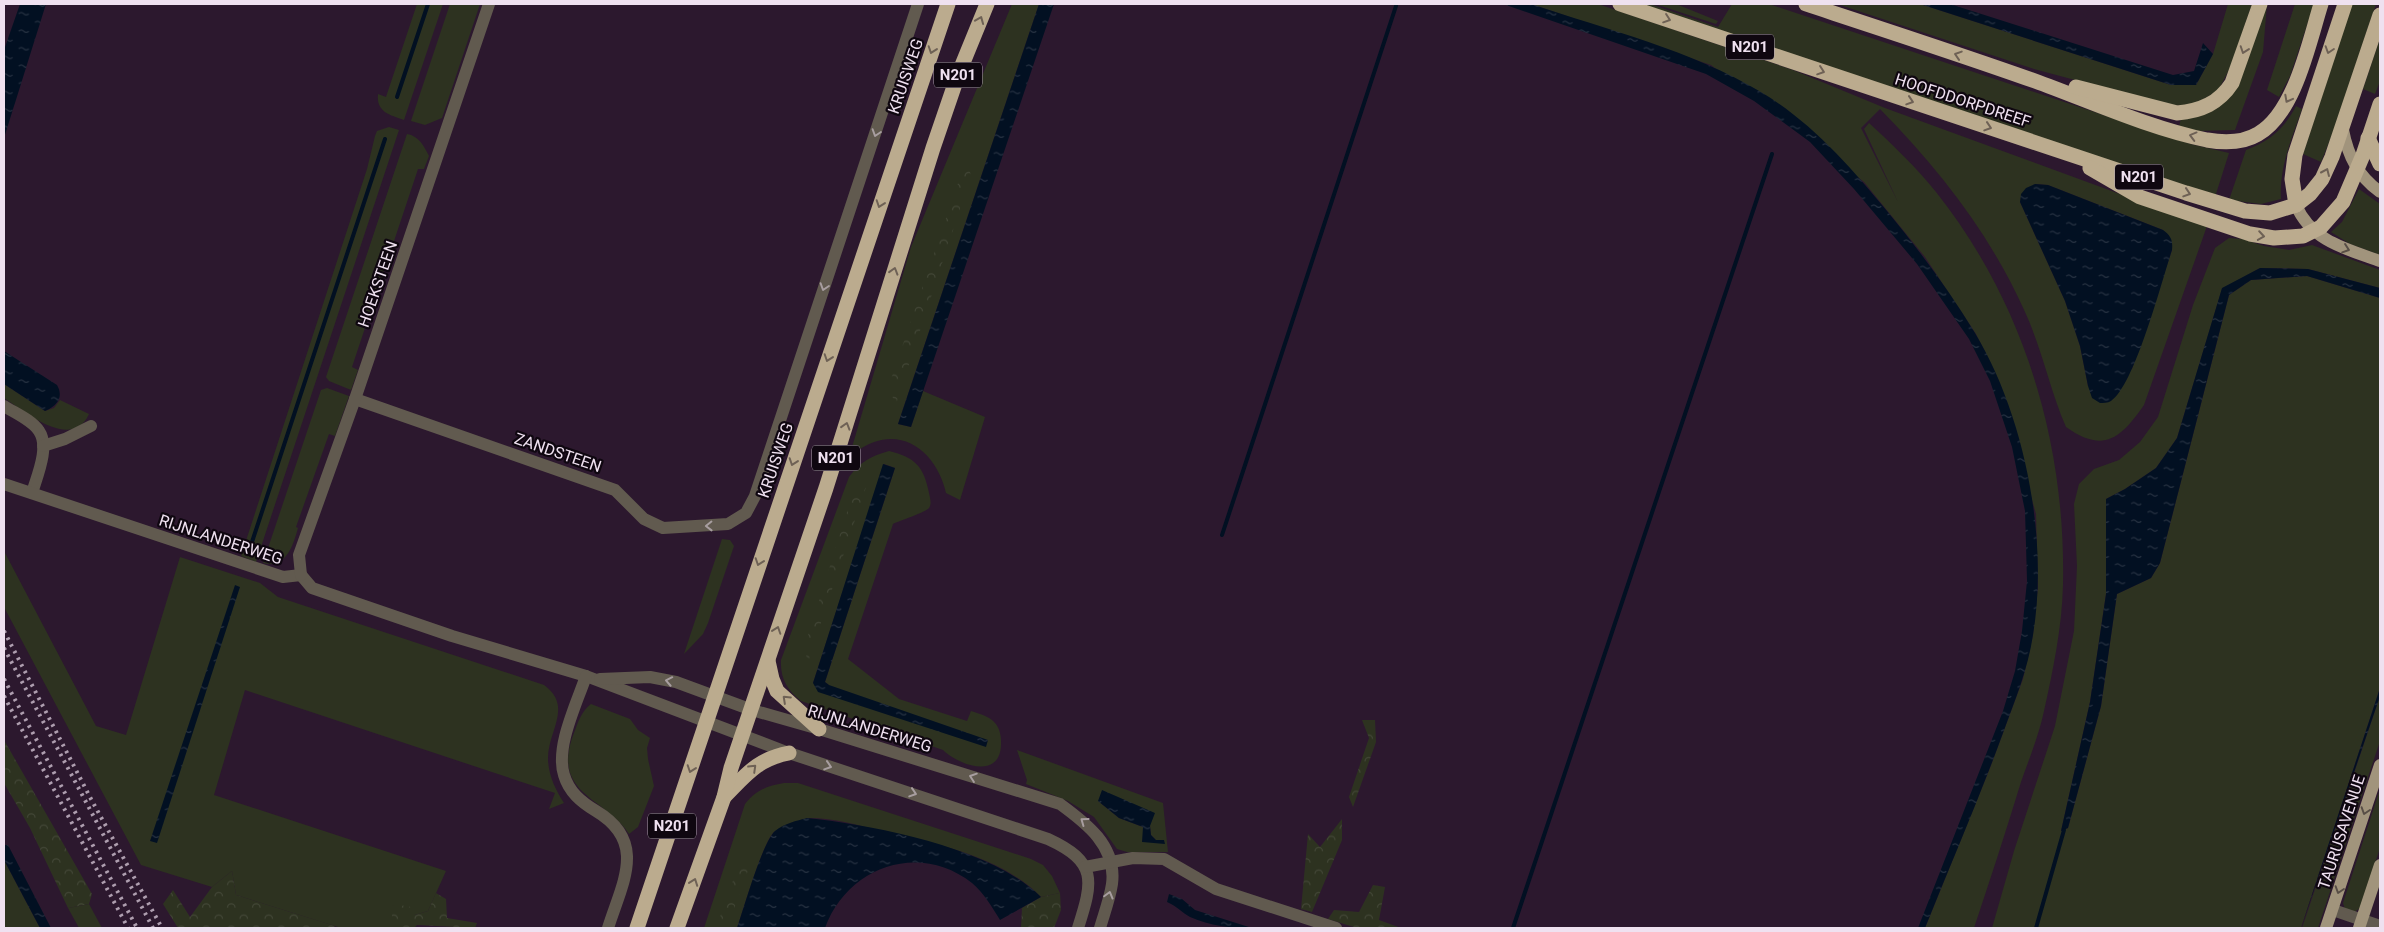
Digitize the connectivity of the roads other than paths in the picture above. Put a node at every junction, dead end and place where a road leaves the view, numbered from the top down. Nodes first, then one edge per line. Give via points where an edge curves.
1 (489, 4) edge
2 (918, 4) edge
3 (948, 4) edge
4 (987, 4) edge
5 (1620, 4) edge
6 (1806, 4) edge
7 (2260, 4) edge
8 (2321, 4) edge
9 (2344, 4) edge
10 (2380, 15) edge
11 (2004, 70) junction
12 (2380, 104) edge
13 (2343, 130) junction
14 (2368, 138) junction
15 (2057, 150) junction
16 (2380, 164) edge
17 (2357, 169) junction
18 (2380, 192) edge
19 (2296, 205) junction
20 (2314, 232) junction
21 (2380, 260) edge
22 (355, 399) junction
23 (4, 406) edge
24 (91, 426) dead end
25 (43, 446) junction
26 (4, 484) edge
27 (32, 493) junction
28 (741, 518) joint
29 (301, 575) junction
30 (767, 659) junction
31 (591, 678) junction
32 (716, 696) junction
33 (752, 710) junction
34 (707, 723) junction
35 (819, 729) junction
36 (742, 736) junction
37 (789, 753) junction
38 (2380, 765) edge
39 (724, 797) junction
40 (1110, 861) junction
41 (2380, 866) edge
42 (1085, 867) junction
43 (2332, 910) junction
44 (2360, 924) edge
45 (2380, 926) edge
46 (608, 928) edge
47 (637, 928) edge
48 (678, 928) edge
49 (1078, 928) edge
50 (1100, 928) edge
51 (1336, 928) edge
52 (2326, 928) edge

1 - 22 street, HOEKSTEEN
2 -> 28 street, KRUISWEG via 755,496
3 -> 32 highway, KRUISWEG / N201
30 -> 4 highway, N201 via 826,488 933,148
5 -> 15 highway, HOOFDDORPDREEF / N201
11 -> 6 highway
7 -> 11 highway via 2232,83 2218,100 2188,112 2177,113
8 -> 11 highway via 2292,93 2284,107 2263,131 2241,140 2224,142 2181,133
9 -> 19 highway via 2295,155 2292,179
10 - 13 highway, HOOFDDORPDREEF / N201
12 - 14 highway
13 - 17 main road via 2348,153
19 -> 13 highway, HOOFDDORPDREEF / N201 via 2322,179
14 - 16 highway
14 - 17 highway
15 -> 19 highway, HOOFDDORPDREEF / N201 via 2245,211 2270,213
15 -> 20 highway via 2140,197 2250,234 2289,238
17 - 18 main road
17 - 20 highway via 2337,211
19 - 20 main road via 2305,224
20 -> 21 main road via 2335,245
28 -> 22 street, ZANDSTEEN via 720,526 663,528 644,520 615,490
22 - 29 street, HOEKSTEEN via 300,555
23 - 25 street via 38,429
24 - 25 street via 66,440
25 - 27 street
26 - 27 street, RIJNLANDERWEG
27 - 29 street, RIJNLANDERWEG via 283,577
29 - 31 street, RIJNLANDERWEG via 312,588 452,636
30 - 33 highway, N201
35 -> 30 highway via 777,691
32 -> 31 street, RIJNLANDERWEG via 650,677
31 - 34 street, RIJNLANDERWEG
31 - 46 street via 564,739 563,774 581,802 612,823 626,847 628,864
32 - 33 street, RIJNLANDERWEG
32 - 34 highway, KRUISWEG / N201
33 - 35 street, RIJNLANDERWEG
33 - 36 highway, N201
34 - 36 street, RIJNLANDERWEG
34 -> 47 highway, KRUISWEG / N201
40 -> 35 street, RIJNLANDERWEG via 1090,826 1060,804
36 - 37 street, RIJNLANDERWEG
36 - 39 highway, N201
39 -> 37 highway via 760,762
37 -> 42 street, RIJNLANDERWEG via 1025,830 1066,847
38 -> 43 main road, TAURUSAVENUE
48 -> 39 highway, N201
40 - 42 street
50 -> 40 street via 1113,882
40 - 51 street via 1148,857 1164,859 1216,889
41 - 44 main road
42 - 49 street via 1089,883
43 - 44 street, TAURUSAVENUE
43 - 52 main road, TAURUSAVENUE
44 - 45 street, TAURUSAVENUE

